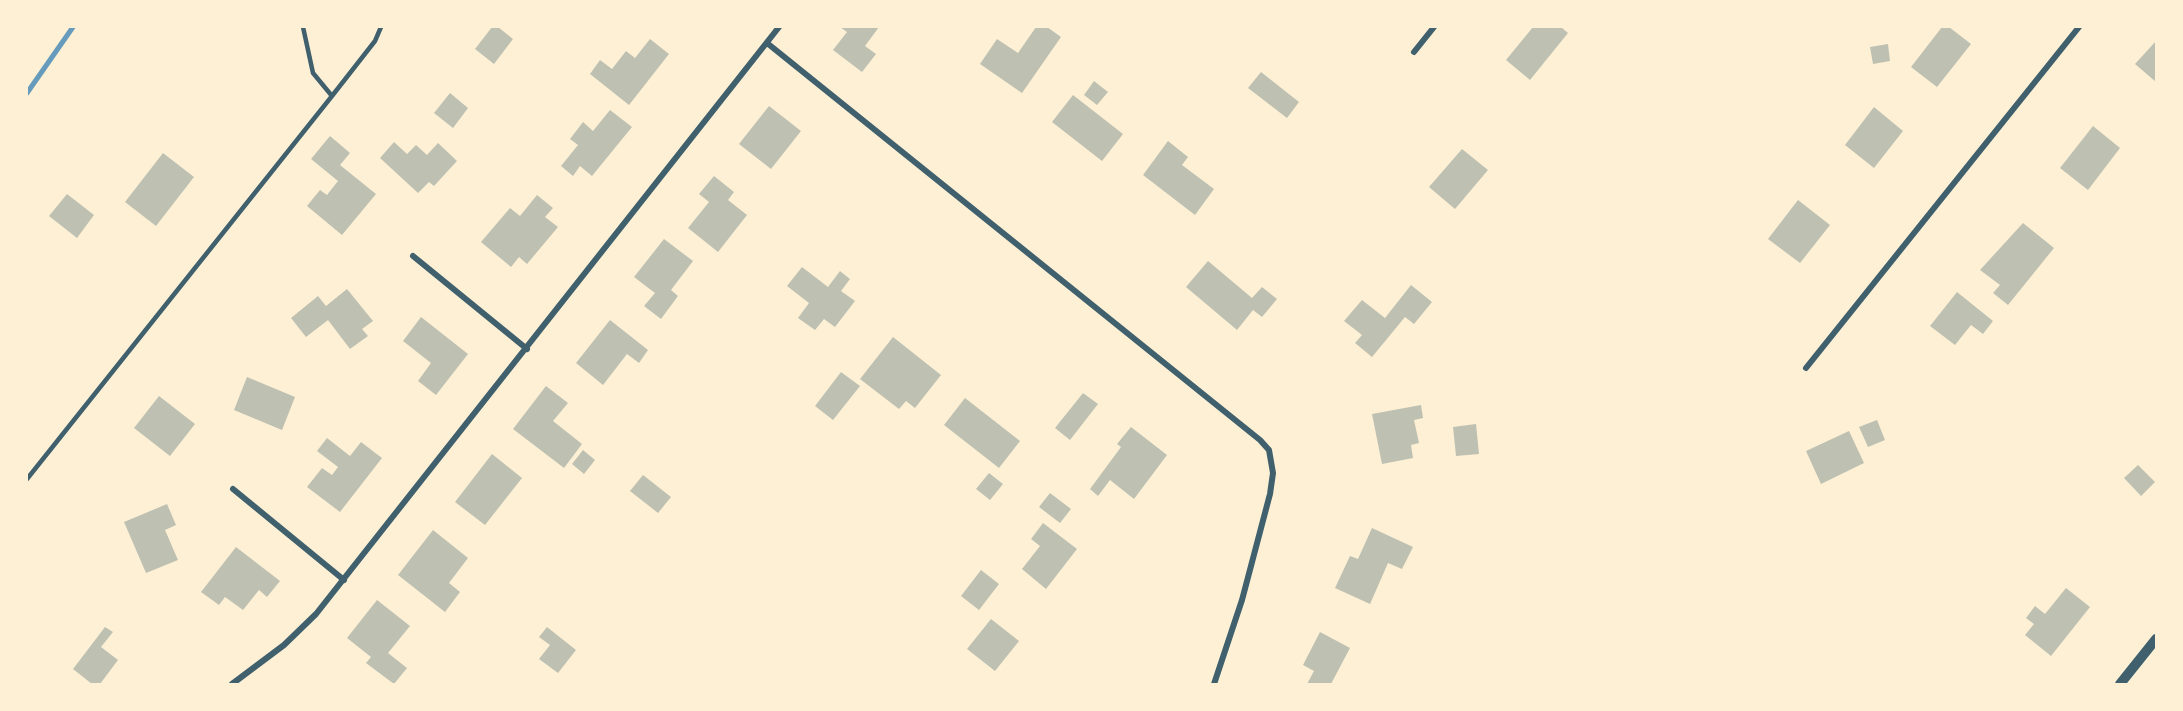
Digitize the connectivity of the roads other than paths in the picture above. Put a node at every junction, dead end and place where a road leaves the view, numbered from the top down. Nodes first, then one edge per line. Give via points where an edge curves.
1 (303, 27) edge
2 (381, 27) edge
3 (779, 27) edge
4 (1434, 27) edge
5 (2079, 27) edge
6 (766, 43) junction
7 (1414, 52) dead end
8 (332, 96) junction
9 (413, 256) dead end
10 (527, 349) junction
11 (1806, 368) dead end
12 (27, 479) edge
13 (233, 489) dead end
14 (344, 580) junction
15 (2156, 639) edge
16 (232, 684) edge
17 (1214, 684) edge
18 (2120, 684) edge

1 - 8 lane via 313,73
2 - 8 lane via 375,41
3 - 6 street
4 - 7 street
5 - 11 street
6 - 10 street
6 - 17 street via 1269,450 1274,473 1270,494 1242,600
8 - 12 lane
9 - 10 street
10 - 14 street
13 - 14 street
14 - 16 street via 308,622
15 - 18 street

